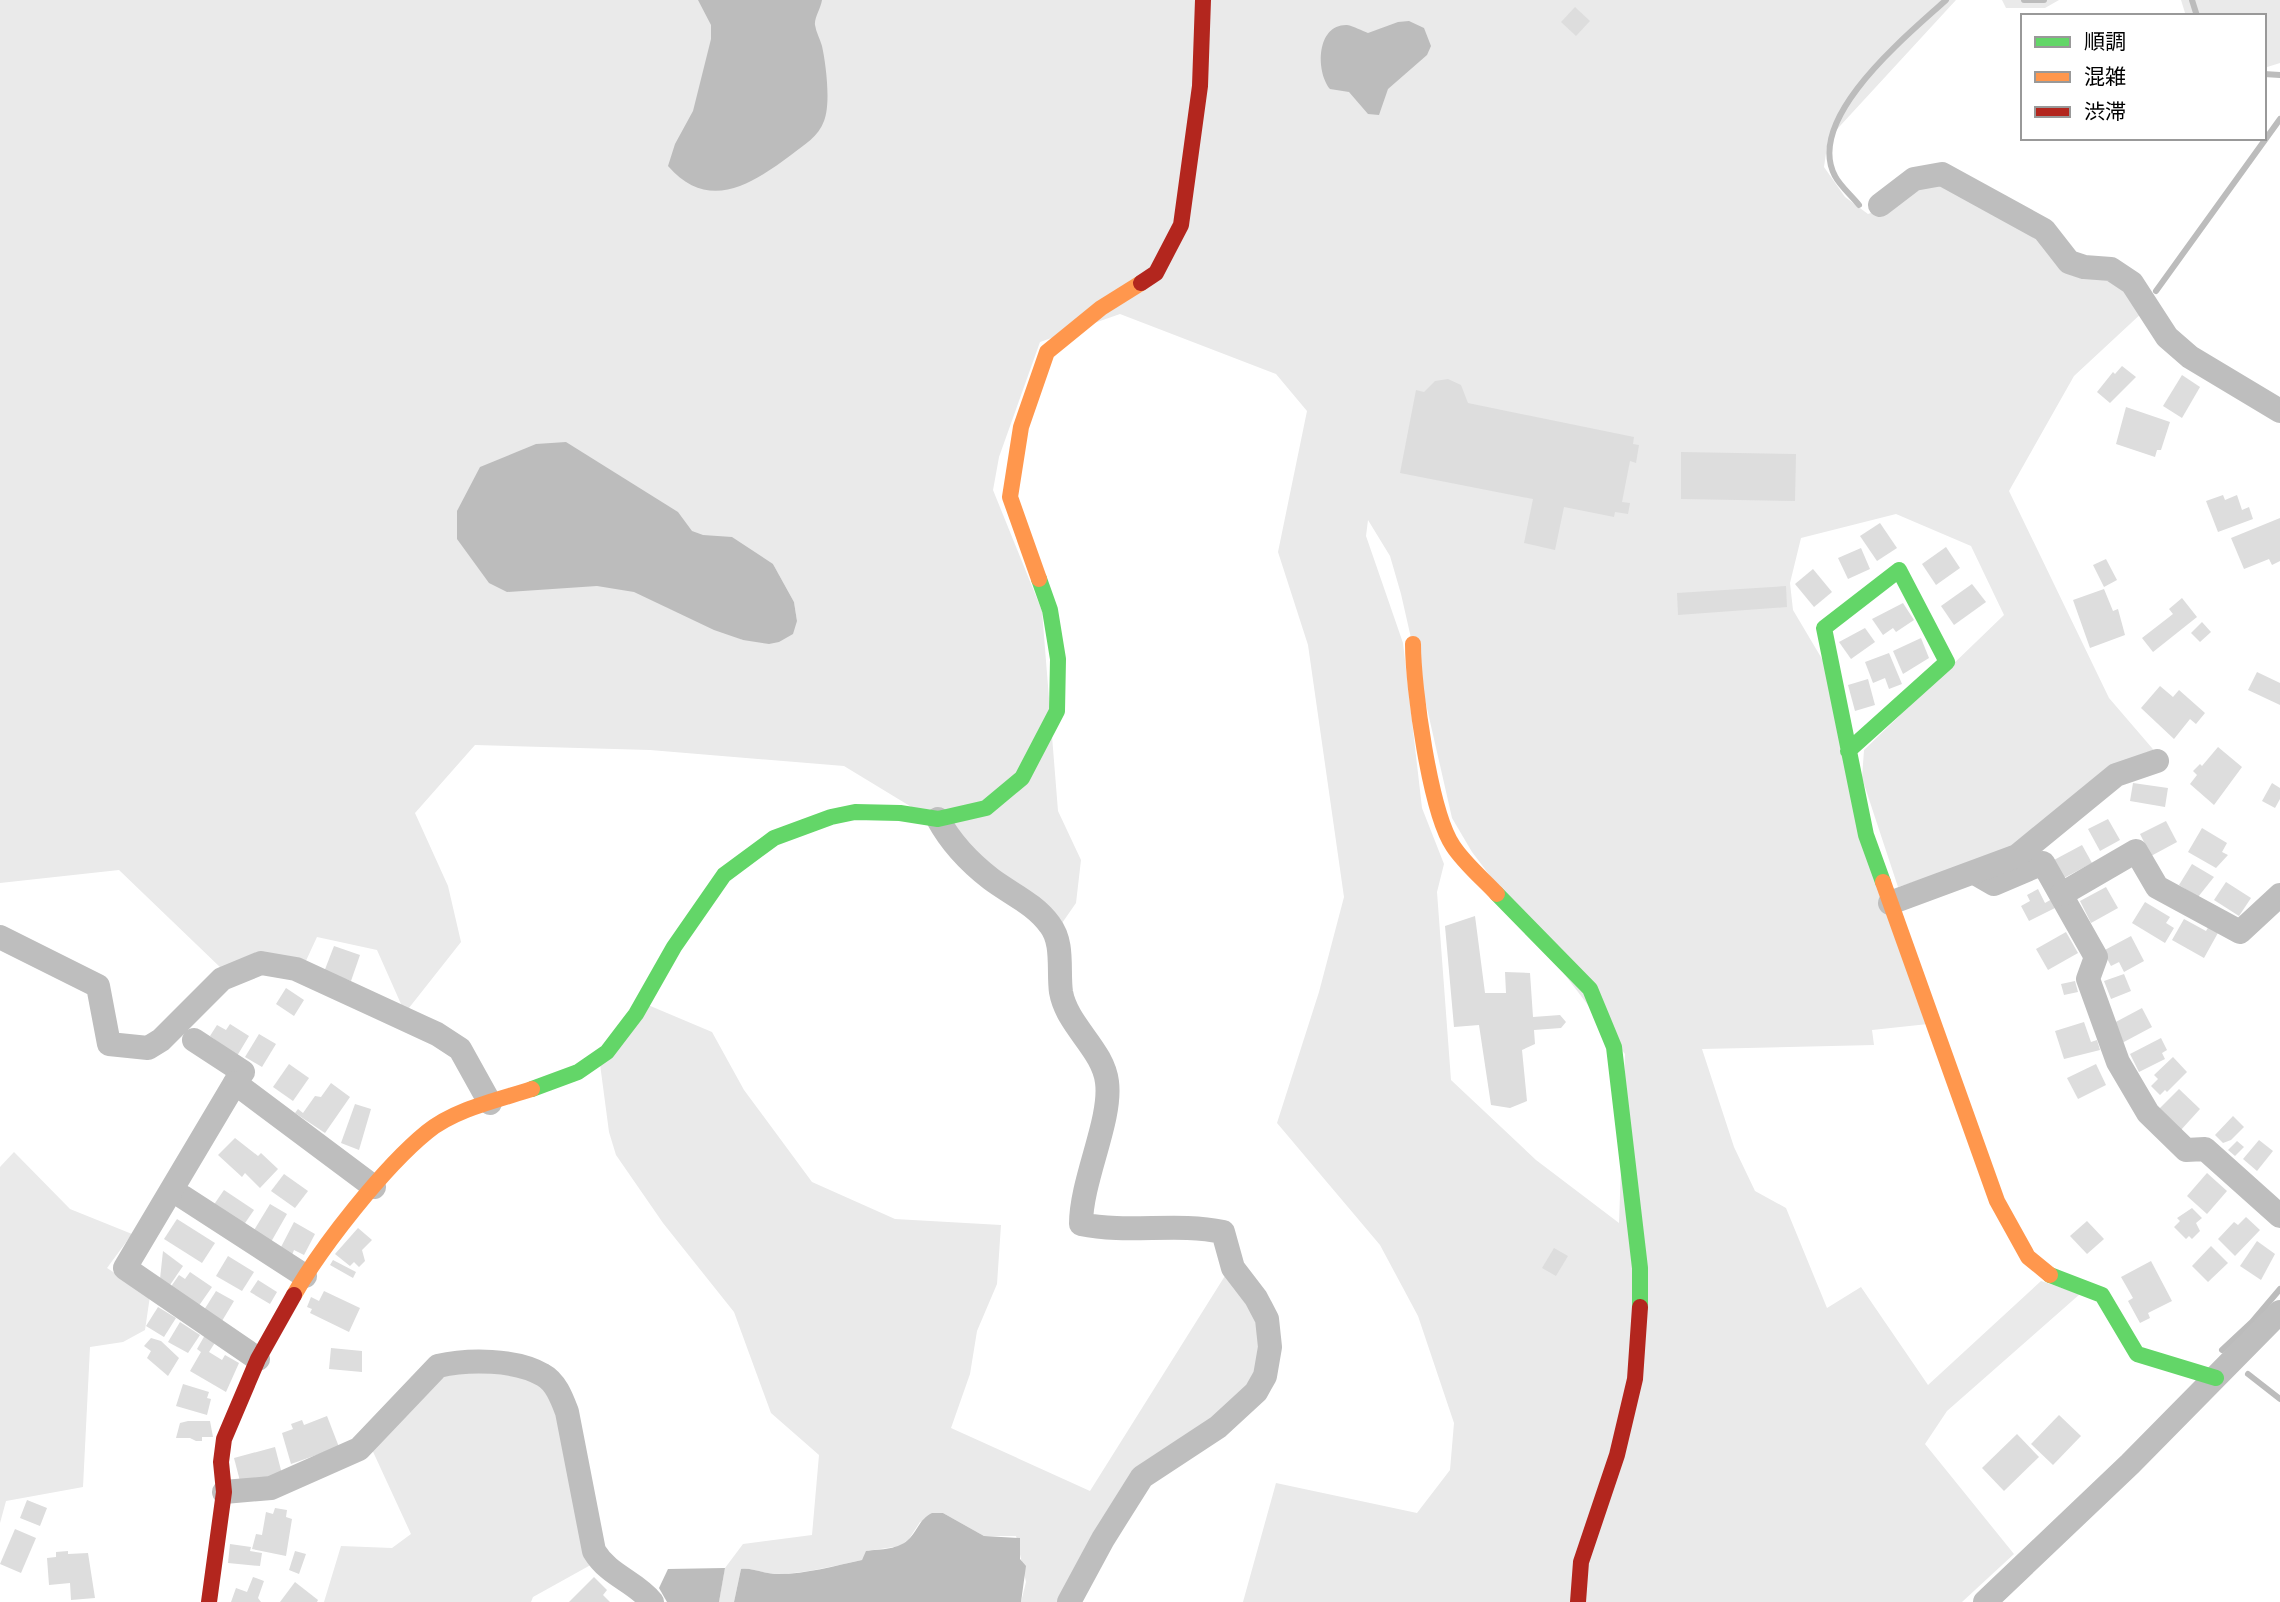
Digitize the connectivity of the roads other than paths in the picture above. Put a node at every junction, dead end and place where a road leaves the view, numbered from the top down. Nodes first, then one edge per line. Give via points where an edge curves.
1 (1203, 0) edge
2 (1880, 205) dead end
3 (2280, 411) edge
4 (1413, 645) dead end
5 (1848, 751) junction
6 (2157, 761) dead end
7 (938, 819) junction
8 (1975, 873) junction
9 (2062, 894) junction
10 (2280, 895) edge
11 (1890, 902) junction
12 (0, 937) edge
13 (194, 1040) dead end
14 (235, 1083) junction
15 (490, 1103) junction
16 (373, 1187) junction
17 (183, 1197) dead end
18 (2280, 1216) edge
19 (305, 1276) junction
20 (2280, 1312) edge
21 (258, 1359) junction
22 (2216, 1378) junction
23 (224, 1492) junction
24 (209, 1602) edge
25 (652, 1602) edge
26 (1069, 1602) edge
27 (1578, 1602) edge
28 (1985, 1602) edge

1 - 7 street via 1200,86 1181,225 1156,273 1101,308 1047,352 1021,427 1010,498 1050,610 1058,659 1057,710 1022,778 986,808
2 - 3 street via 1914,179 1942,174 2044,230 2069,262 2111,269 2132,283 2167,337 2190,357
4 - 27 street via 1413,670 1438,814 1453,846 1590,989 1614,1046 1640,1268 1640,1324 1635,1379 1617,1455 1581,1562
5 - 5 street via 1824,628 1899,570 1947,662
5 - 11 street via 1866,835
6 - 8 street via 2116,775 2017,856
7 - 15 street via 855,812 774,838 724,875 607,1052 578,1072
7 - 26 street via 966,857 1050,924 1059,950 1062,994 1076,1028 1103,1067 1107,1100 1081,1205 1081,1224 1105,1229 1187,1226 1223,1232 1233,1268 1256,1298 1269,1332 1269,1362 1256,1392 1218,1427 1142,1476
8 - 9 street via 1994,884 2042,863
8 - 11 street
9 - 10 street via 2136,852 2157,887 2240,932
9 - 18 street via 2096,957 2088,979 2118,1062 2148,1113 2186,1150 2205,1149
11 - 22 street via 1997,1201 2028,1257 2043,1273 2102,1295 2137,1354
12 - 15 street via 98,986 109,1044 148,1048 222,979 261,963 296,969 437,1034 460,1049
13 - 14 street via 243,1072
14 - 16 street
14 - 21 street via 125,1268
15 - 16 street via 428,1131
16 - 19 street
17 - 19 street
19 - 21 street
20 - 22 street
21 - 23 street via 224,1439
22 - 28 street
23 - 24 street
23 - 25 street via 271,1488 359,1448 438,1366 512,1366 544,1375 561,1395 594,1551 603,1565

